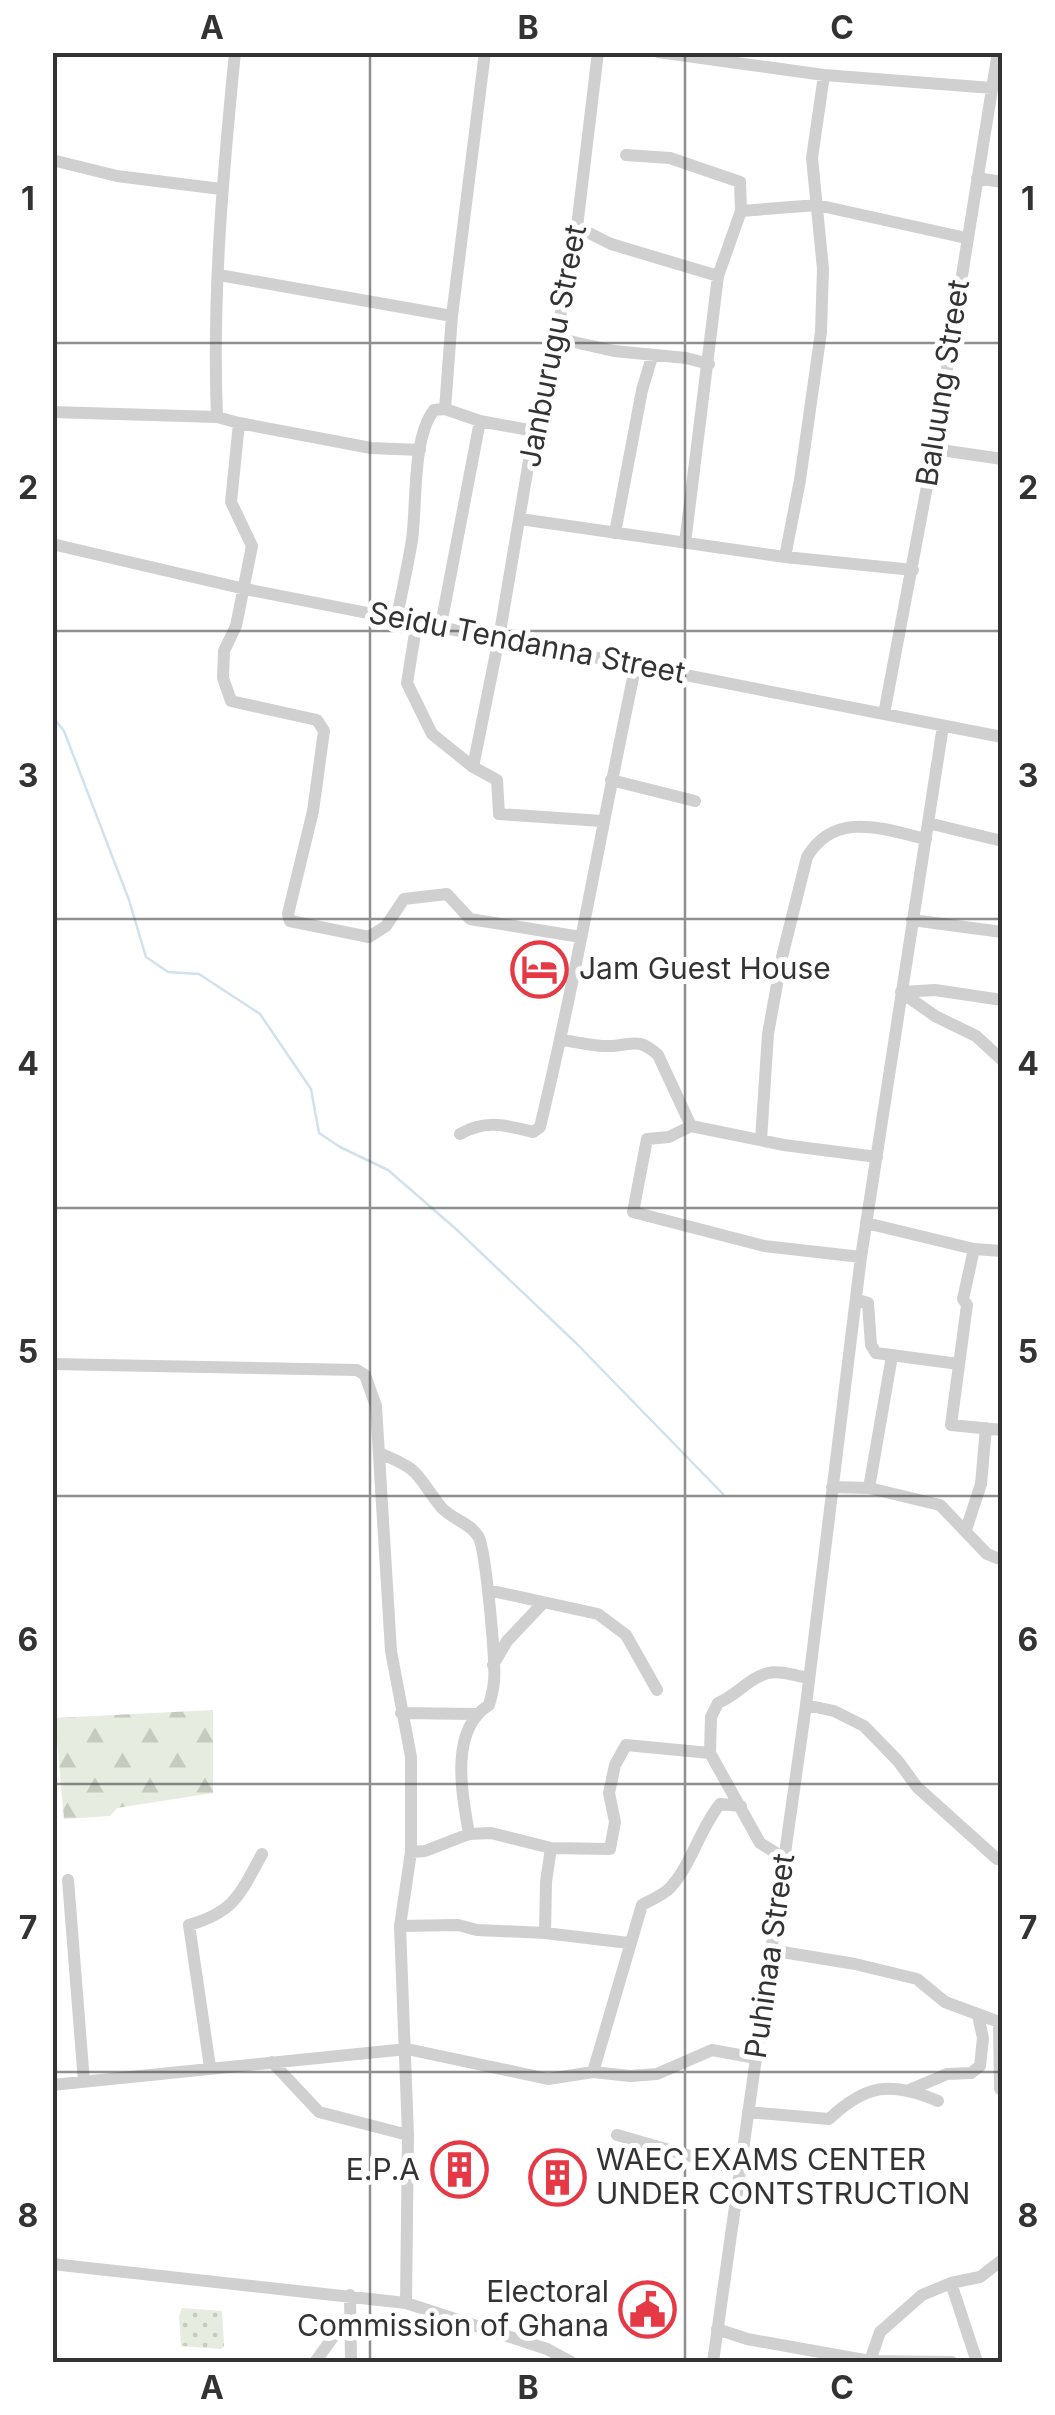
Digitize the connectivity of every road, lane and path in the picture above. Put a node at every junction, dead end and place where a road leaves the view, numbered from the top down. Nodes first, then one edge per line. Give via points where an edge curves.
1 (235, 52) edge
2 (485, 52) edge
3 (598, 52) edge
4 (658, 52) edge
5 (998, 52) edge
6 (726, 57) edge
7 (824, 75) junction
8 (992, 88) junction
9 (626, 155) dead end
10 (52, 160) edge
11 (977, 178) junction
12 (1002, 182) edge
13 (221, 188) junction
14 (817, 204) junction
15 (741, 211) junction
16 (578, 226) junction
17 (966, 238) junction
18 (219, 275) junction
19 (718, 276) junction
20 (452, 316) junction
21 (556, 338) junction
22 (652, 357) junction
23 (709, 364) junction
24 (445, 409) junction
25 (52, 412) edge
26 (217, 418) junction
27 (480, 421) junction
28 (239, 423) junction
29 (534, 432) junction
30 (934, 449) junction
31 (420, 450) junction
32 (1002, 460) edge
33 (520, 519) junction
34 (616, 533) junction
35 (685, 543) junction
36 (52, 544) edge
37 (785, 557) junction
38 (912, 570) junction
39 (245, 589) junction
40 (398, 617) junction
41 (417, 620) junction
42 (440, 626) junction
43 (500, 638) junction
44 (636, 664) junction
45 (884, 714) junction
46 (942, 726) junction
47 (1002, 737) edge
48 (473, 766) junction
49 (612, 780) junction
50 (695, 800) dead end
51 (602, 821) junction
52 (928, 823) junction
53 (926, 838) junction
54 (1002, 841) edge
55 (912, 920) junction
56 (1002, 932) edge
57 (581, 936) junction
58 (900, 992) junction
59 (1002, 1000) edge
60 (562, 1040) junction
61 (1002, 1060) edge
62 (692, 1126) junction
63 (460, 1134) dead end
64 (761, 1140) junction
65 (877, 1157) junction
66 (866, 1222) junction
67 (974, 1248) junction
68 (1002, 1251) edge
69 (861, 1257) junction
70 (858, 1300) junction
71 (892, 1356) junction
72 (52, 1364) edge
73 (959, 1364) junction
74 (986, 1428) junction
75 (1002, 1430) edge
76 (379, 1453) junction
77 (832, 1487) junction
78 (868, 1488) junction
79 (966, 1530) junction
80 (1002, 1560) edge
81 (488, 1590) junction
82 (543, 1603) junction
83 (492, 1668) junction
84 (809, 1678) junction
85 (657, 1690) dead end
86 (806, 1705) junction
87 (401, 1714) junction
88 (474, 1714) junction
89 (710, 1753) junction
90 (741, 1806) junction
91 (468, 1834) junction
92 (551, 1848) junction
93 (411, 1852) junction
94 (262, 1854) dead end
95 (784, 1858) junction
96 (997, 1859) dead end
97 (68, 1880) dead end
98 (400, 1926) junction
99 (545, 1932) junction
100 (629, 1942) junction
101 (770, 1950) junction
102 (978, 2016) junction
103 (406, 2048) junction
104 (756, 2058) junction
105 (272, 2062) junction
106 (210, 2067) junction
107 (593, 2072) junction
108 (84, 2082) junction
109 (52, 2085) edge
110 (1000, 2089) edge
111 (907, 2091) junction
112 (938, 2101) dead end
113 (748, 2112) junction
114 (408, 2135) junction
115 (617, 2136) dead end
116 (740, 2170) junction
117 (1002, 2260) edge
118 (52, 2264) edge
119 (951, 2283) junction
120 (350, 2295) junction
121 (406, 2303) junction
122 (351, 2320) junction
123 (717, 2329) junction
124 (800, 2348) junction
125 (546, 2356) edge
126 (870, 2361) edge
127 (315, 2362) edge
128 (351, 2362) edge
129 (571, 2362) edge
130 (712, 2362) edge
131 (805, 2362) edge
132 (952, 2362) edge
133 (977, 2362) edge

1 - 13 street
2 - 20 street
3 - 16 street, Janburugu Street
4 - 6 street
5 - 8 street, Baluung Street
6 - 7 street
7 - 8 street
7 - 14 street via 813,140
8 - 11 street, Baluung Street
9 - 15 street via 670,158 740,182
10 - 13 street via 116,176
11 - 12 street
11 - 17 street, Baluung Street
13 - 18 street
14 - 15 street
14 - 17 street
14 - 37 street via 821,332
15 - 19 street
16 - 19 street via 611,244
16 - 21 street, Janburugu Street
17 - 30 street, Baluung Street
18 - 20 street
18 - 26 street
19 - 23 street
20 - 24 street
21 - 22 street
21 - 29 street, Janburugu Street
22 - 23 street
22 - 34 street
23 - 35 street
24 - 27 street
24 - 31 street via 428,417
25 - 26 street
26 - 28 street
27 - 29 street
27 - 42 street
28 - 31 street via 371,448
28 - 39 street via 231,502 252,546
29 - 33 street, Janburugu Street
30 - 32 street
30 - 38 street, Baluung Street
31 - 40 street
33 - 34 street
33 - 43 street, Janburugu Street
34 - 35 street
35 - 37 street
36 - 39 street, Seidu Tendanna Street
37 - 38 street
38 - 45 street, Baluung Street
39 - 40 street, Seidu Tendanna Street
39 - 57 street via 224,651 228,696 317,720 324,731 290,921 369,937 386,926 404,899 447,894 470,920
40 - 41 street, Seidu Tendanna Street
41 - 42 street, Seidu Tendanna Street
41 - 48 street via 407,683 432,734
42 - 43 street, Seidu Tendanna Street
43 - 44 street, Seidu Tendanna Street
43 - 48 street, Janburugu Street
44 - 45 street, Seidu Tendanna Street
44 - 49 street
45 - 46 street, Seidu Tendanna Street
46 - 47 street, Seidu Tendanna Street
46 - 52 street, Puhinaa Street
48 - 51 street via 497,780 499,814
49 - 50 street
49 - 51 street
51 - 57 street
52 - 53 street, Puhinaa Street
52 - 54 street
53 - 55 street, Puhinaa Street
53 - 64 street via 862,824 833,831 807,857 768,1034
55 - 56 street
55 - 58 street, Puhinaa Street
57 - 60 street
58 - 59 street
58 - 61 street via 976,1036
58 - 65 street, Puhinaa Street
60 - 62 street via 651,1048
60 - 63 street via 540,1127 533,1132 494,1123
62 - 64 street
62 - 69 street via 648,1139 633,1212 764,1246
64 - 65 street
65 - 66 street, Puhinaa Street
66 - 67 street
66 - 69 street, Puhinaa Street
67 - 68 street
67 - 73 street
69 - 70 street, Puhinaa Street
70 - 71 street via 868,1303 876,1353
70 - 77 street, Puhinaa Street
71 - 73 street
71 - 78 street
72 - 76 street via 357,1370 376,1406
73 - 74 street via 950,1426
74 - 75 street
74 - 79 street via 981,1484
76 - 81 street via 409,1465 443,1510 480,1538
76 - 87 street via 384,1572
77 - 78 street
77 - 84 street, Puhinaa Street
78 - 79 street via 940,1505
79 - 80 street via 986,1554
81 - 82 street
81 - 83 street
82 - 83 street
82 - 85 street via 598,1614 620,1629
83 - 88 street via 489,1705
84 - 86 street, Puhinaa Street
84 - 89 street via 770,1672 718,1704
86 - 95 street, Puhinaa Street
86 - 96 street via 864,1726
87 - 88 street
87 - 93 street via 411,1757
88 - 91 street via 462,1753
89 - 90 street
89 - 92 street via 626,1745 609,1793 610,1850
90 - 95 street via 760,1843
90 - 100 street via 720,1804 668,1890 642,1905
91 - 92 street via 491,1832
91 - 93 street
92 - 99 street
93 - 98 street
94 - 106 street via 234,1904 188,1924
95 - 101 street, Puhinaa Street
97 - 108 street
98 - 99 street
98 - 103 street
99 - 100 street
100 - 107 street
101 - 102 street via 916,1980
101 - 104 street, Puhinaa Street
102 - 110 street via 999,2022
102 - 111 street via 980,2066
103 - 105 street
103 - 107 street via 548,2079
103 - 114 street
104 - 107 street via 712,2050 658,2074
104 - 113 street, Puhinaa Street
105 - 106 street
105 - 114 street via 319,2112
106 - 108 street
108 - 109 street
111 - 112 street
111 - 113 street via 869,2090 829,2119
113 - 116 street, Puhinaa Street
114 - 121 street
115 - 116 street
116 - 123 street, Puhinaa Street
117 - 119 street via 980,2276
118 - 120 street
119 - 126 street via 922,2295 880,2332
119 - 133 street
120 - 121 street
120 - 122 street
121 - 125 street
122 - 127 street
122 - 128 street
123 - 124 street
123 - 130 street, Puhinaa Street
124 - 126 street
124 - 131 street
125 - 129 street
126 - 132 street

